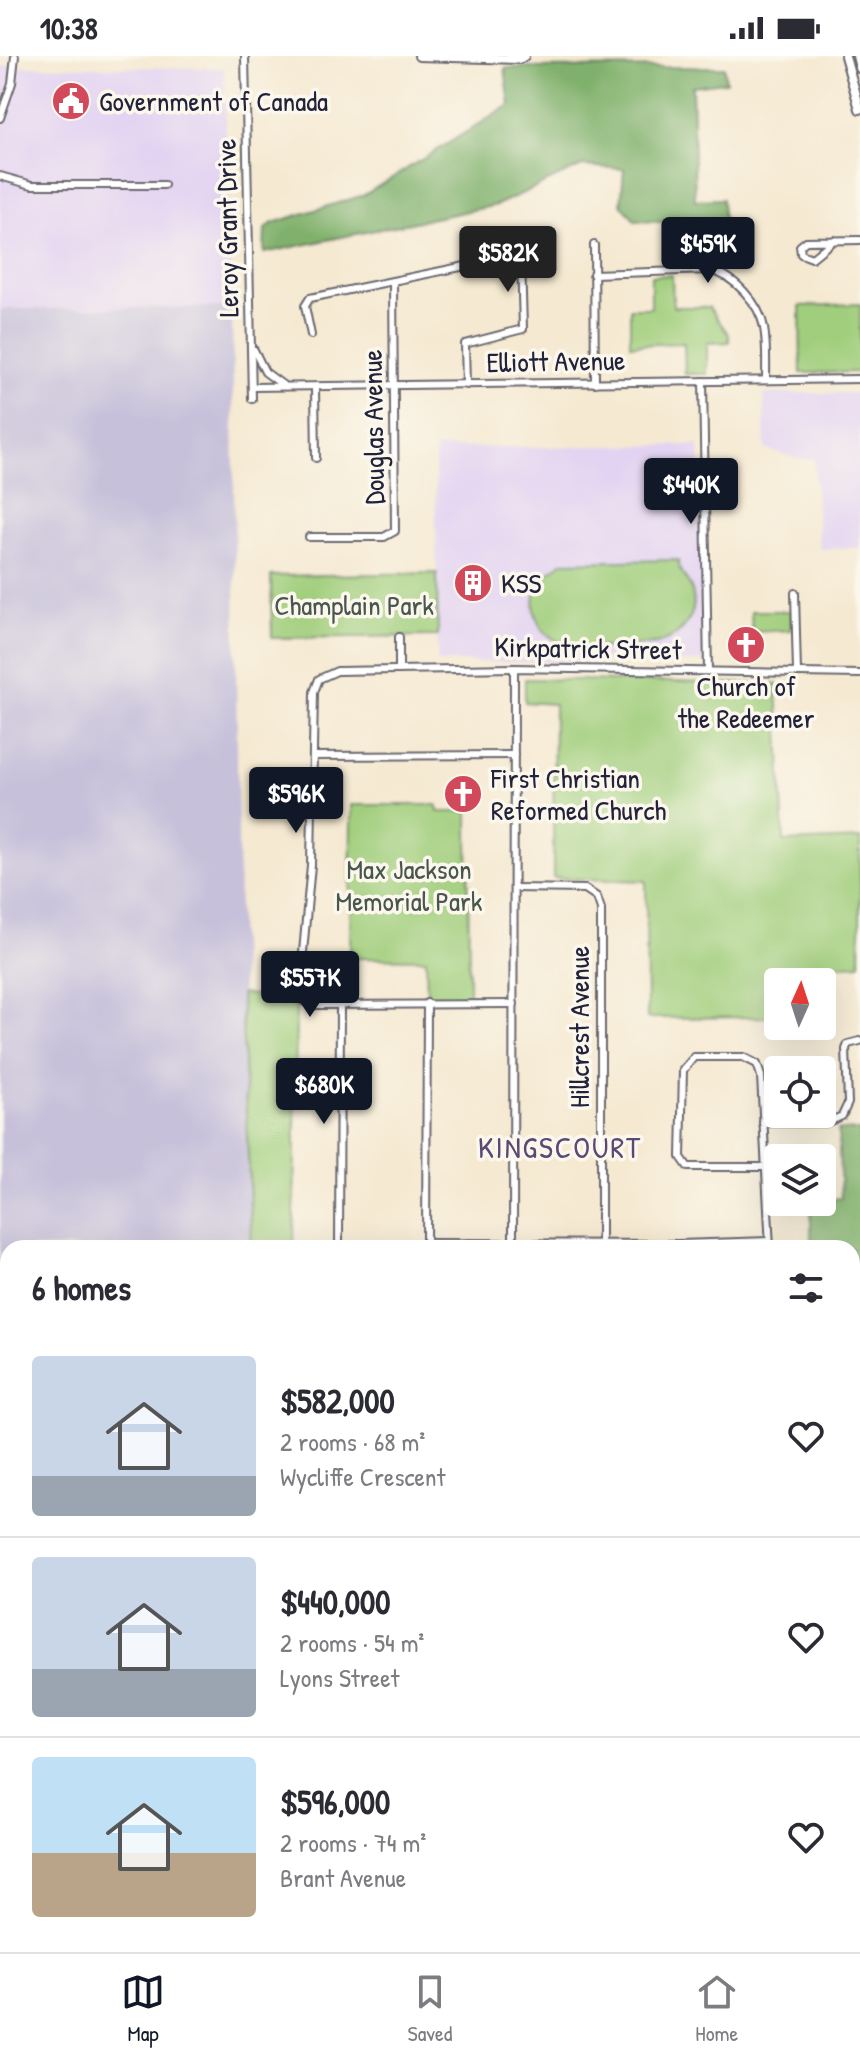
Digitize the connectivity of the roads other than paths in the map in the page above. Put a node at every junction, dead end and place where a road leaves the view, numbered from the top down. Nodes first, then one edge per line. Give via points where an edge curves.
1 (15, 56) edge
2 (245, 56) edge
3 (419, 56) edge
4 (524, 56) edge
5 (845, 56) edge
6 (857, 56) edge
7 (473, 58) edge
8 (860, 68) edge
9 (860, 109) edge
10 (0, 118) edge
11 (0, 176) edge
12 (164, 185) dead end
13 (834, 240) junction
14 (860, 240) edge
15 (594, 245) dead end
16 (593, 274) junction
17 (393, 282) junction
18 (311, 335) dead end
19 (251, 341) junction
20 (860, 379) edge
21 (766, 380) junction
22 (703, 381) junction
23 (595, 383) junction
24 (466, 385) junction
25 (395, 386) junction
26 (252, 387) junction
27 (288, 387) junction
28 (315, 388) junction
29 (252, 399) dead end
30 (316, 458) dead end
31 (309, 537) dead end
32 (795, 593) dead end
33 (399, 637) dead end
34 (514, 668) junction
35 (399, 670) junction
36 (708, 671) junction
37 (797, 673) junction
38 (860, 674) edge
39 (514, 755) junction
40 (313, 756) junction
41 (514, 888) junction
42 (427, 1003) junction
43 (340, 1004) junction
44 (514, 1004) junction
45 (860, 1041) edge
46 (763, 1123) junction
47 (764, 1167) joint
48 (768, 1216) edge
49 (339, 1240) edge
50 (426, 1240) edge
51 (513, 1240) edge
52 (601, 1240) edge
53 (770, 1240) edge

1 - 10 street
2 - 19 street, Leroy Grant Drive
3 - 7 main road
4 - 7 main road
5 - 9 main road
6 - 8 main road
11 - 12 street via 32,185
13 - 13 street via 806,241 801,254 812,258
13 - 14 street
15 - 16 street
16 - 21 street via 709,270 727,275 764,324
16 - 23 street
17 - 18 street via 310,298 305,306
17 - 24 street via 521,258 523,329 465,344
17 - 25 street, Douglas Avenue
19 - 26 street, Leroy Grant Drive
19 - 27 street via 261,367
20 - 21 street, Elliott Avenue
21 - 22 street, Elliott Avenue
22 - 23 street, Elliott Avenue
22 - 36 street
23 - 24 street, Elliott Avenue
24 - 25 street, Elliott Avenue
25 - 28 street, Elliott Avenue
25 - 31 street, Douglas Avenue via 395,531 384,537
26 - 27 street, Elliott Avenue
26 - 29 street, Leroy Grant Drive
27 - 28 street, Elliott Avenue
28 - 30 street
32 - 37 street
33 - 35 street
34 - 35 street, Kirkpatrick Street
34 - 36 street, Kirkpatrick Street
34 - 39 street
35 - 40 street, Kirkpatrick Street via 337,671 319,679
36 - 37 street, Kirkpatrick Street
37 - 38 street, Kirkpatrick Street
39 - 40 street
39 - 41 street
40 - 43 street via 300,996 310,1004
41 - 44 street
41 - 52 street, Hillcrest Avenue via 585,889 597,897 601,909
42 - 43 street
42 - 44 street
42 - 50 street
43 - 49 street
44 - 51 street
45 - 46 street via 846,1049 848,1103 842,1116 826,1123
46 - 47 street
46 - 47 street via 757,1064 743,1057 694,1057 687,1063 681,1157 688,1167
48 - 53 street

